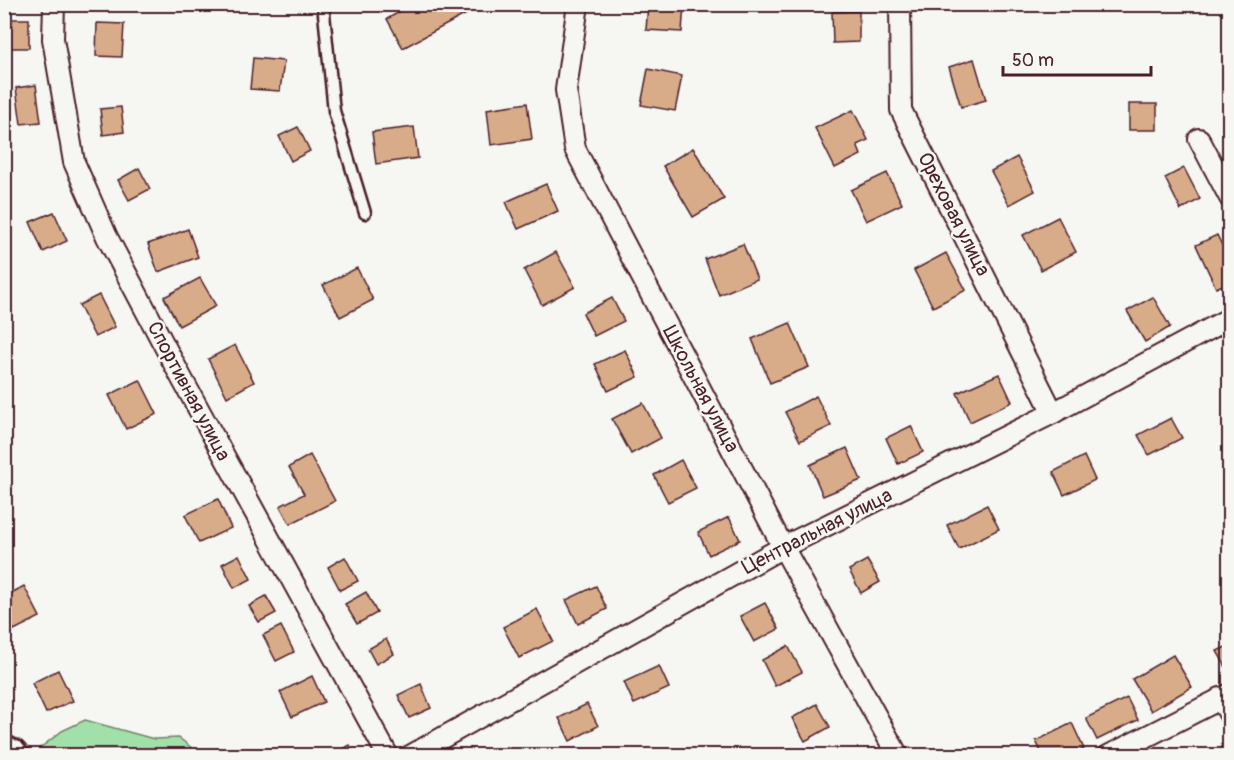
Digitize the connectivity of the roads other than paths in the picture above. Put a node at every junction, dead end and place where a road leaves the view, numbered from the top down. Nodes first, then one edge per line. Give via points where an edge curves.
1 (54, 4) edge
2 (323, 4) edge
3 (578, 4) edge
4 (900, 4) edge
5 (1199, 139) dead end
6 (1230, 198) edge
7 (365, 213) dead end
8 (1230, 318) edge
9 (1053, 413) junction
10 (783, 546) junction
11 (1226, 702) edge
12 (4, 740) edge
13 (26, 756) edge
14 (388, 756) edge
15 (410, 756) edge
16 (898, 756) edge
17 (1108, 756) edge

1 - 14 street, Спортивная улица via 54,39 74,162 107,237
2 - 7 lane via 334,111
3 - 10 street, Школьная улица via 567,90 576,149
4 - 9 street, Ореховая улица via 901,110
5 - 6 street
8 - 9 street, Центральная улица
9 - 10 street, Центральная улица
10 - 15 street, Центральная улица
10 - 16 street, Школьная улица
11 - 17 street
12 - 13 lane

